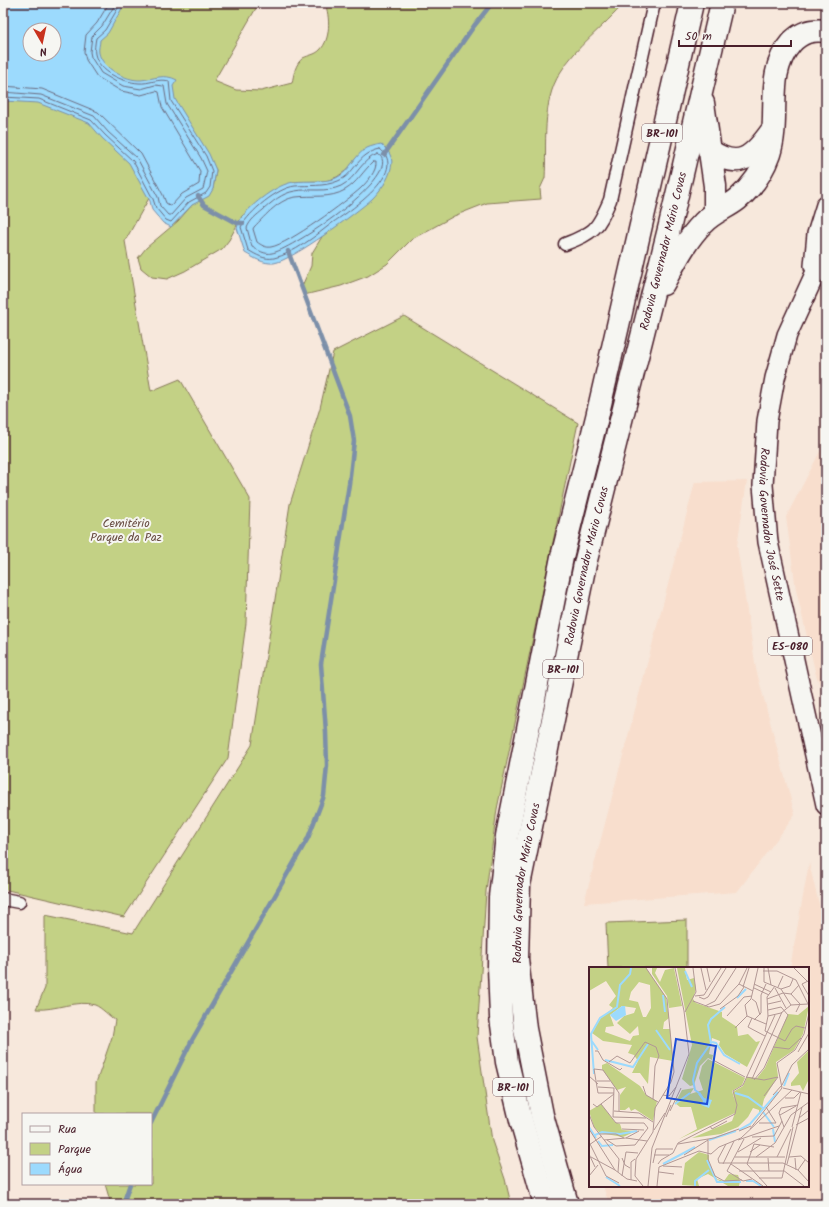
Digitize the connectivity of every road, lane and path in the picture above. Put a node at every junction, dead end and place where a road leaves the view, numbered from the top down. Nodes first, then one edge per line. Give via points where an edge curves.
1 (654, 3) edge
2 (722, 3) edge
3 (690, 13) edge
4 (825, 30) edge
5 (701, 91) junction
6 (773, 129) junction
7 (709, 150) junction
8 (826, 205) edge
9 (709, 217) junction
10 (670, 225) junction
11 (565, 244) dead end
12 (826, 250) edge
13 (812, 278) junction
14 (647, 315) junction
15 (826, 806) edge
16 (3, 899) edge
17 (19, 902) dead end
18 (545, 1204) edge
19 (567, 1204) edge

1 - 11 street via 610,200 600,222 588,235
2 - 5 highway, Rodovia Governador Mário Covas / BR-101
3 - 10 highway via 691,46 656,207 660,217
3 - 18 highway, Rodovia Governador Mário Covas / BR-101 via 597,417 562,557 506,843 500,897 499,968 502,1018 507,1062
4 - 6 highway via 808,30 795,38 784,51 775,76
5 - 7 highway
5 - 10 highway, Rodovia Governador Mário Covas / BR-101
6 - 7 highway via 757,151 746,158 729,159
6 - 9 highway via 769,153 760,173 737,199
7 - 9 highway via 715,186
8 - 13 main road via 817,234
9 - 10 highway
9 - 14 highway via 682,250
10 - 14 highway, Rodovia Governador Mário Covas / BR-101
12 - 13 main road, Rodovia Governador José Sette / ES-080
13 - 15 main road, Rodovia Governador José Sette / ES-080 via 787,334 775,378 767,421 763,485 768,542
14 - 19 highway, Rodovia Governador Mário Covas / BR-101 via 585,564 519,885 517,959 525,1029 542,1115
16 - 17 street

